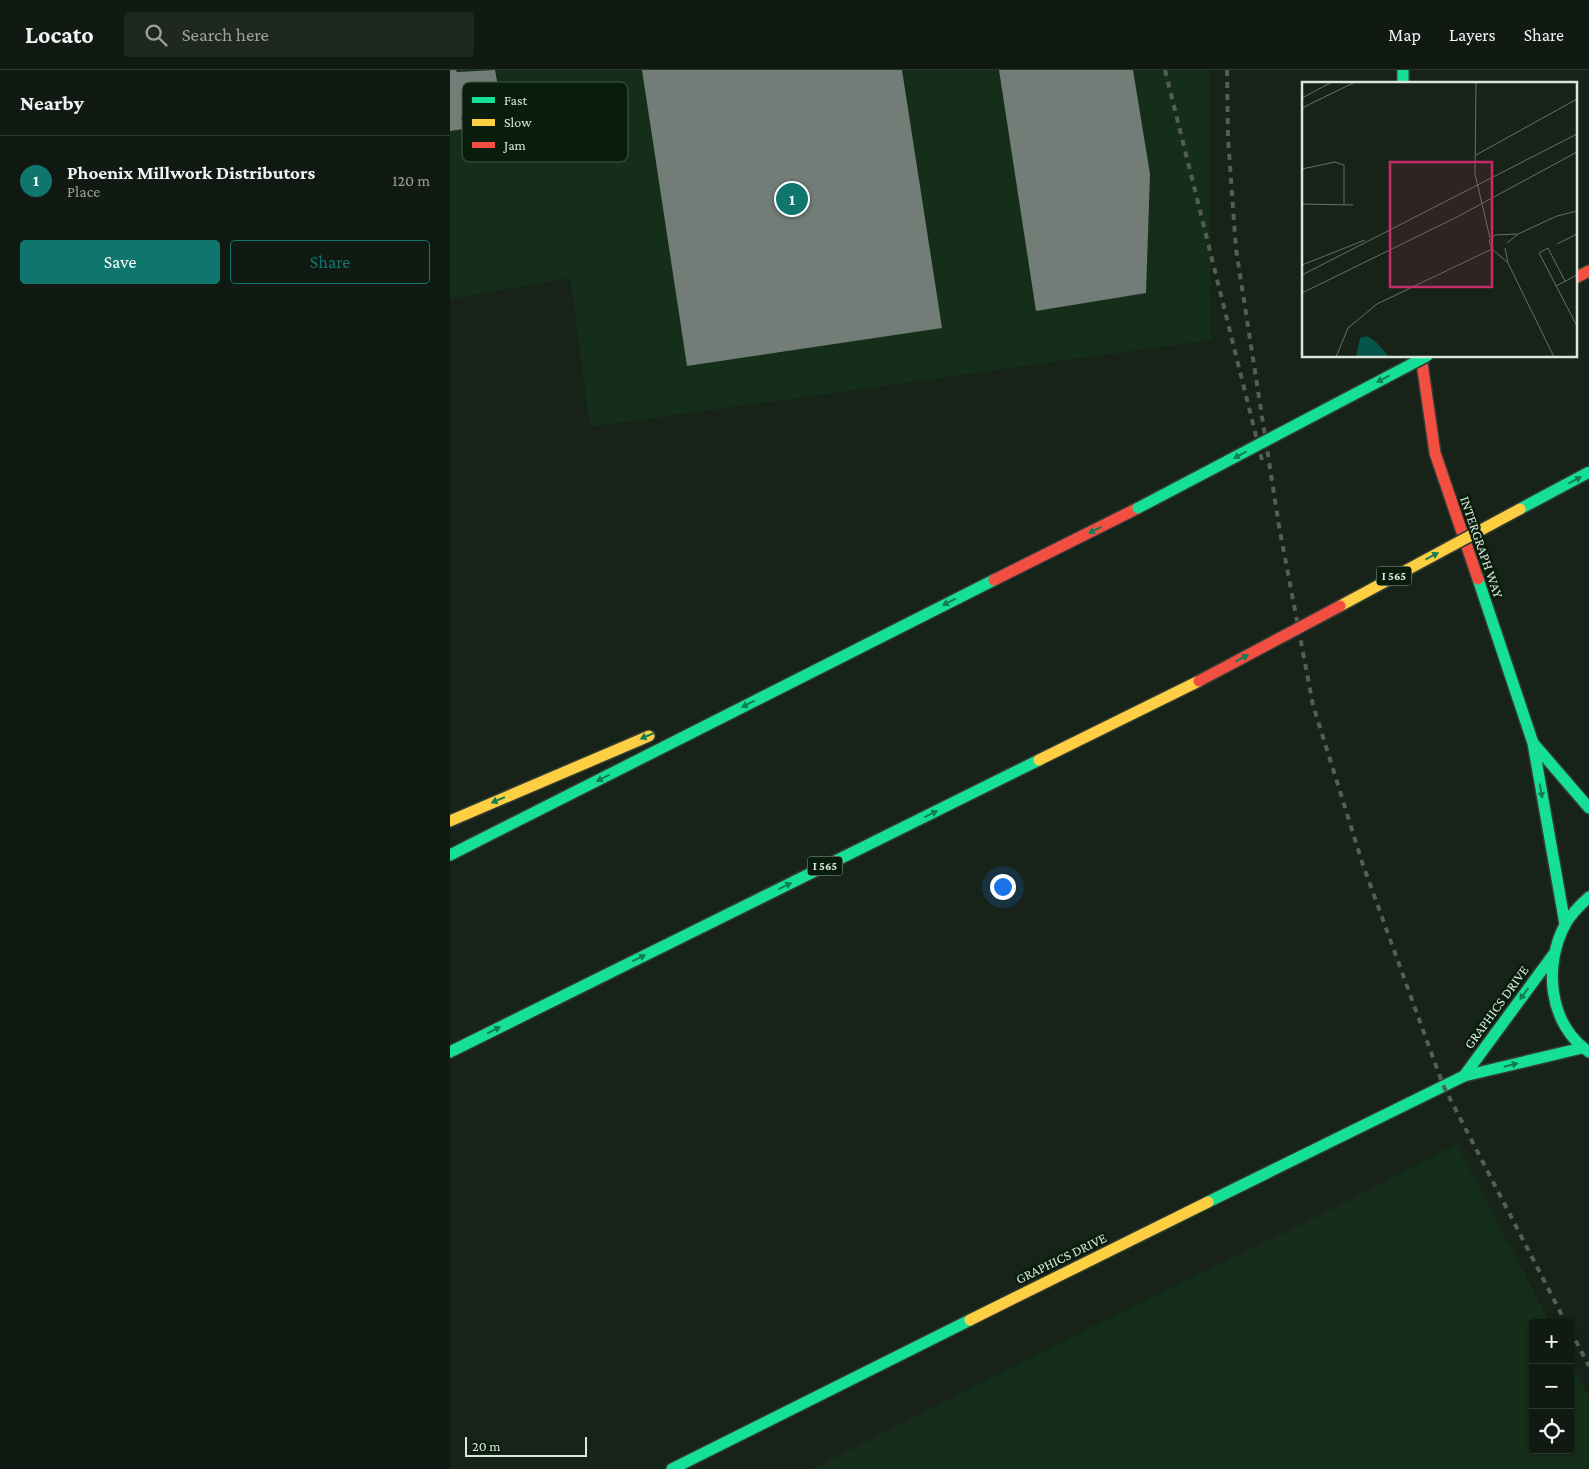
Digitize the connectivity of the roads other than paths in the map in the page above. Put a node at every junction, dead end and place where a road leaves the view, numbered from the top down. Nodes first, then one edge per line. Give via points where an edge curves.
1 (1589, 271) edge
2 (1576, 278) edge
3 (1421, 358) edge
4 (1422, 358) edge
5 (1589, 472) edge
6 (885, 634) junction
7 (731, 700) dead end
8 (658, 732) dead end
9 (1532, 743) junction
10 (1589, 808) edge
11 (450, 821) edge
12 (450, 855) edge
13 (1589, 897) edge
14 (1565, 924) junction
15 (1553, 955) junction
16 (1586, 1050) edge
17 (450, 1052) edge
18 (1464, 1076) junction
19 (672, 1469) edge

1 - 2 main road
3 - 9 main road, INTERGRAPH WAY via 1435,453
4 -> 6 main road, bridge via 1138,508
17 -> 5 main road, I 565, bridge via 1199,681
6 - 7 main road
6 -> 12 main road
8 -> 11 main road
9 - 10 main road, INTERGRAPH WAY
9 -> 14 main road, INTERGRAPH WAY
13 - 14 main road
14 - 15 main road
15 - 16 main road via 1552,989 1562,1021
15 -> 18 main road, GRAPHICS DRIVE
18 -> 16 main road, GRAPHICS DRIVE
18 - 19 main road, GRAPHICS DRIVE

